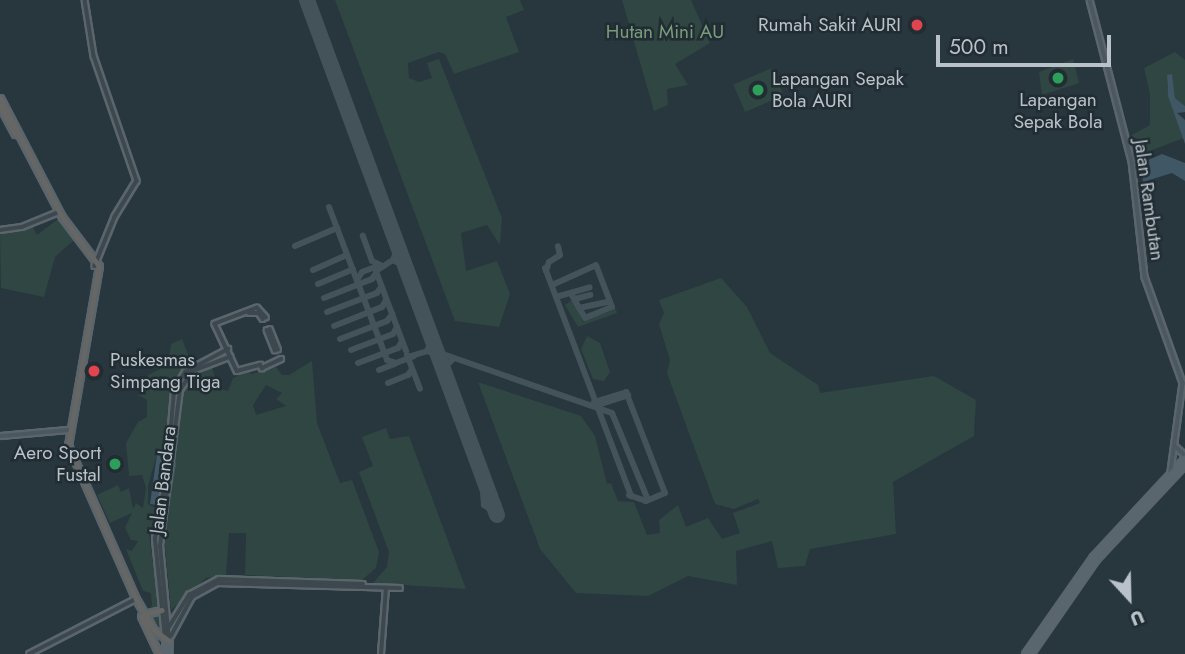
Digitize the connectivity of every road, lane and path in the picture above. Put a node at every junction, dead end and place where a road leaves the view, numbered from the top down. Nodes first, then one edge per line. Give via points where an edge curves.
1 (85, 0) edge
2 (1090, 0) edge
3 (0, 98) edge
4 (0, 106) edge
5 (44, 186) junction
6 (56, 213) junction
7 (0, 230) edge
8 (97, 265) junction
9 (221, 326) junction
10 (269, 329) dead end
11 (228, 349) junction
12 (276, 349) dead end
13 (230, 357) junction
14 (280, 360) dead end
15 (174, 420) junction
16 (67, 429) junction
17 (0, 436) edge
18 (1175, 445) junction
19 (171, 452) junction
20 (1185, 457) edge
21 (1185, 464) edge
22 (1171, 474) junction
23 (1126, 524) junction
24 (159, 561) junction
25 (264, 580) junction
26 (400, 587) dead end
27 (386, 588) junction
28 (131, 592) junction
29 (134, 600) junction
30 (165, 609) junction
31 (176, 612) junction
32 (144, 614) junction
33 (169, 628) junction
34 (167, 640) junction
35 (29, 654) edge
36 (159, 654) edge
37 (167, 654) edge
38 (381, 654) edge
39 (1027, 654) edge

1 - 8 street via 94,56 137,181 115,217
2 - 18 main road, Jalan Rambutan via 1132,160 1145,277 1183,383
3 - 5 highway
4 - 5 highway
5 - 6 highway
5 - 8 highway
6 - 7 street via 22,227
6 - 8 highway
8 - 16 highway
9 - 9 street via 215,324
9 - 9 street via 257,308 264,318 254,312
9 - 11 street
10 - 12 street
11 - 13 street
11 - 15 street, Jalan Bandara via 180,378
13 - 14 street via 239,372
13 - 15 street, Jalan Bandara via 184,380
15 - 19 street, Jalan Bandara
16 - 17 main road
16 - 28 highway via 68,450
18 - 20 main road
18 - 22 main road, Jalan Rambutan
19 - 24 street, Jalan Bandara
19 - 24 street, Jalan Bandara via 159,513
20 - 22 main road
21 - 23 main road
22 - 23 main road
23 - 39 main road via 1093,557
24 - 30 street, Jalan Bandara
25 - 27 street
25 - 31 street via 208,582 193,591
25 - 34 street via 223,582 200,590 180,613
26 - 27 street
27 - 38 street
28 - 29 highway
28 - 32 highway
29 - 35 street
29 - 36 highway
30 - 31 street
30 - 32 highway
30 - 33 street, Jalan Bandara
30 - 34 street, Jalan Bandara
31 - 33 street
32 - 34 highway
33 - 34 street
34 - 37 main road

